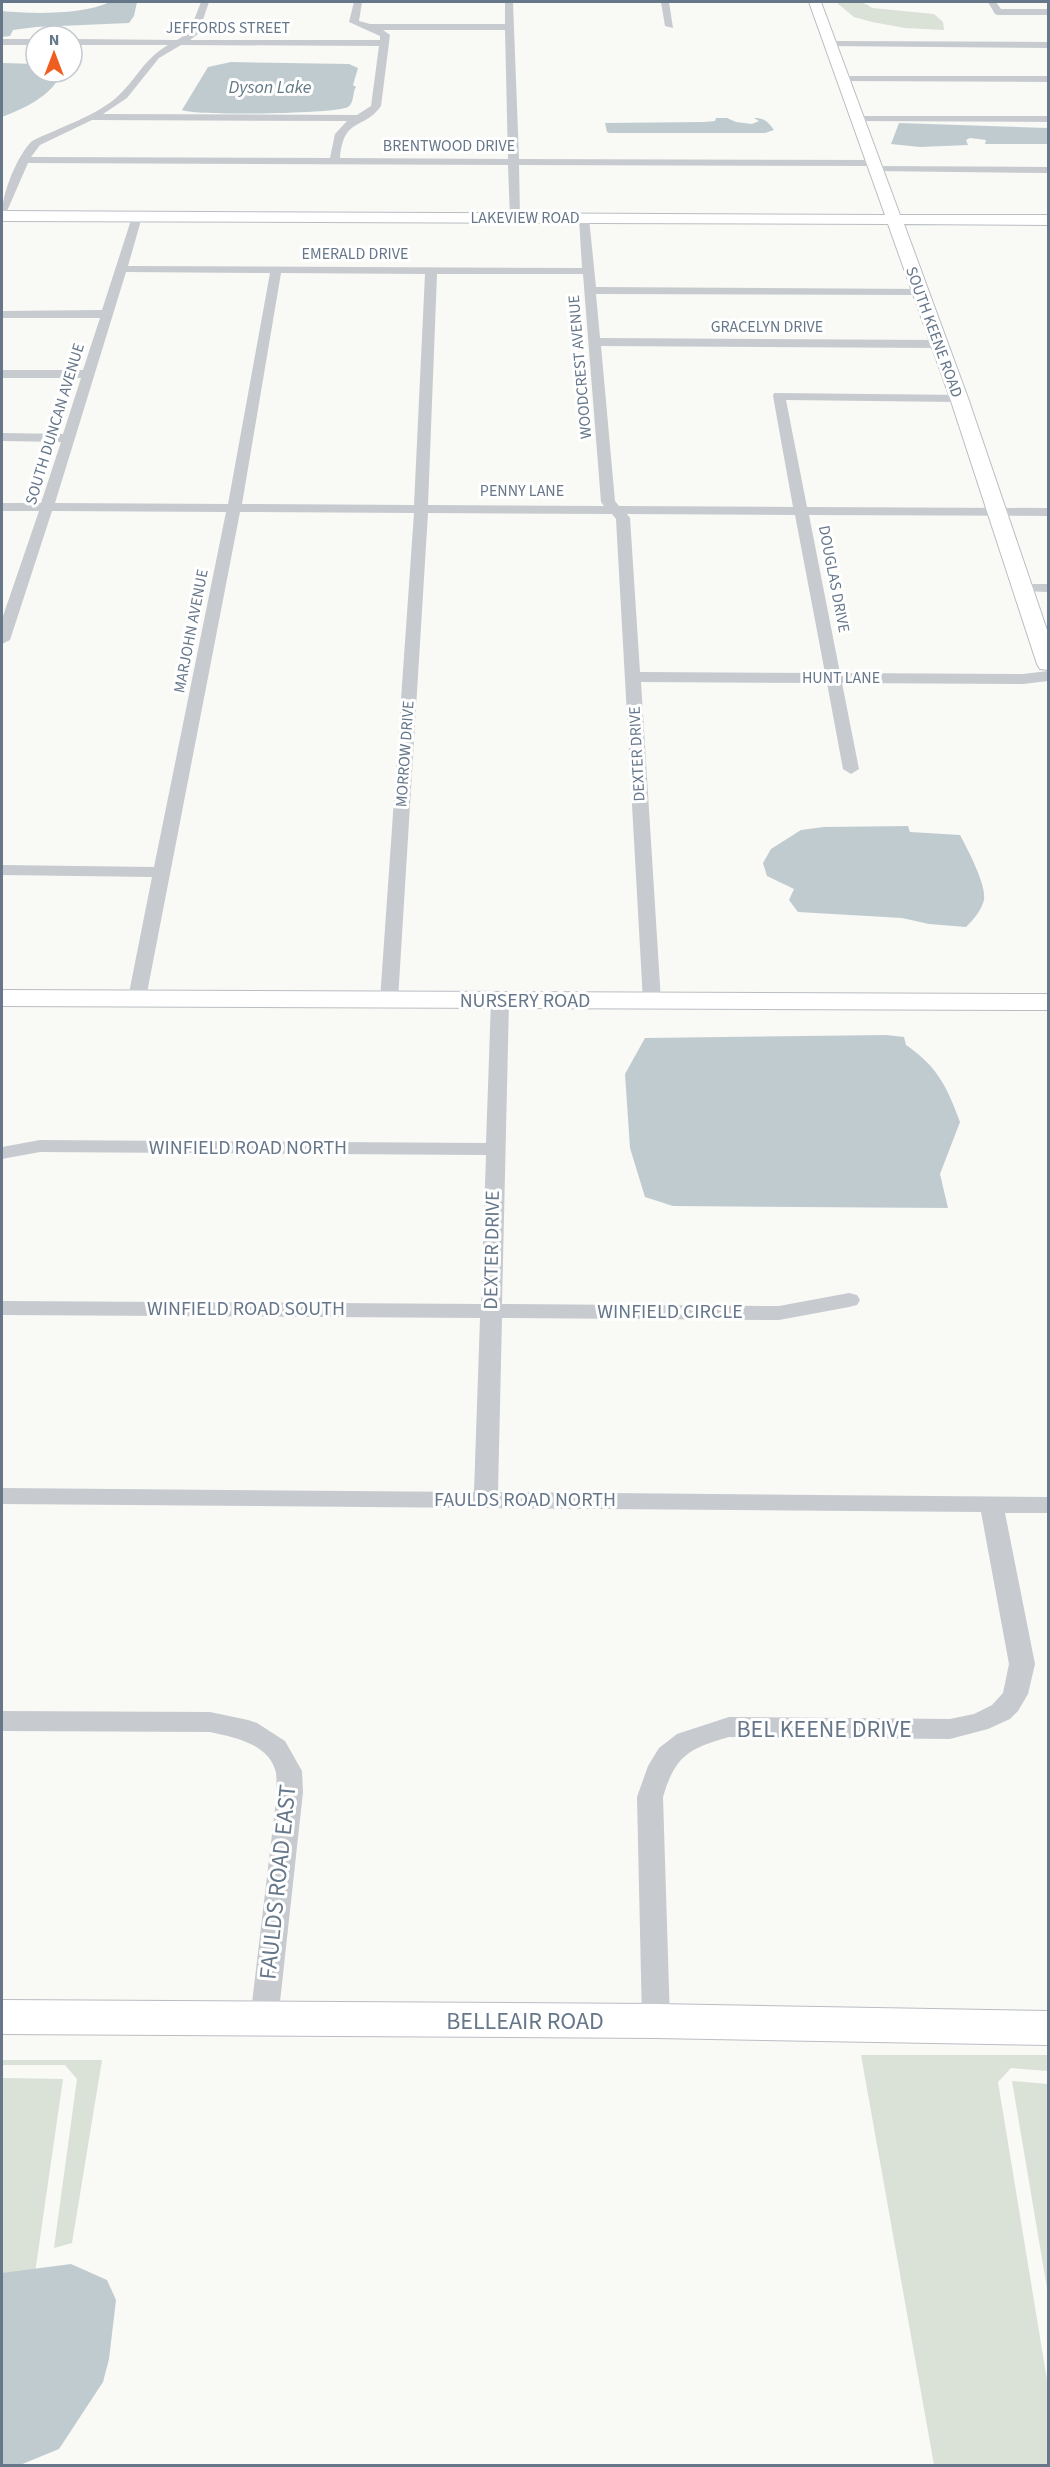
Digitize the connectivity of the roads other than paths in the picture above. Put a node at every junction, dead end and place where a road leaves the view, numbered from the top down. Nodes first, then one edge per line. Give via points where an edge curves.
1 (206, 2) edge
2 (358, 2) edge
3 (509, 2) edge
4 (665, 2) edge
5 (815, 2) edge
6 (992, 2) edge
7 (1048, 12) edge
8 (670, 26) dead end
9 (365, 27) junction
10 (509, 27) junction
11 (2, 42) edge
12 (24, 42) edge
13 (84, 42) edge
14 (181, 43) junction
15 (383, 44) junction
16 (830, 44) junction
17 (1048, 45) edge
18 (842, 79) junction
19 (1048, 79) edge
20 (90, 117) junction
21 (359, 118) junction
22 (856, 119) junction
23 (1048, 119) edge
24 (24, 160) junction
25 (334, 161) junction
26 (514, 161) junction
27 (874, 166) junction
28 (1048, 170) edge
29 (2, 211) edge
30 (2, 216) edge
31 (137, 217) junction
32 (515, 218) junction
33 (584, 218) junction
34 (892, 219) junction
35 (1048, 220) edge
36 (121, 269) junction
37 (276, 270) junction
38 (431, 271) junction
39 (589, 271) junction
40 (590, 290) junction
41 (919, 291) junction
42 (2, 314) edge
43 (107, 314) junction
44 (595, 342) junction
45 (939, 344) junction
46 (2, 374) edge
47 (87, 374) junction
48 (958, 398) junction
49 (2, 437) edge
50 (67, 438) junction
51 (2, 507) edge
52 (47, 507) junction
53 (234, 508) junction
54 (421, 509) junction
55 (615, 510) junction
56 (803, 510) junction
57 (998, 512) junction
58 (1048, 512) edge
59 (1023, 588) junction
60 (1048, 588) edge
61 (2, 591) edge
62 (18, 591) junction
63 (2, 640) edge
64 (1048, 664) edge
65 (1048, 676) edge
66 (633, 677) junction
67 (835, 678) junction
68 (851, 770) dead end
69 (2, 870) edge
70 (162, 872) junction
71 (2, 998) edge
72 (137, 998) junction
73 (389, 1000) junction
74 (500, 1001) junction
75 (652, 1001) junction
76 (1048, 1002) edge
77 (495, 1149) junction
78 (2, 1153) edge
79 (849, 1300) dead end
80 (2, 1308) edge
81 (490, 1311) junction
82 (2, 1496) edge
83 (486, 1499) junction
84 (991, 1504) junction
85 (1048, 1505) edge
86 (2, 1721) edge
87 (2, 2017) edge
88 (264, 2020) junction
89 (656, 2021) junction
90 (1048, 2028) edge

1 - 14 street via 196,29
2 - 9 street via 354,22
3 - 10 street
4 - 8 street
5 - 16 main road, SOUTH KEENE ROAD
6 - 7 street via 998,12
9 - 10 street
9 - 15 street via 382,32
10 - 26 street
11 - 12 street
13 - 14 street, JEFFORDS STREET
14 - 15 street, JEFFORDS STREET
14 - 20 street via 156,56 123,96
15 - 21 street via 376,106
16 - 17 street
16 - 18 main road, SOUTH KEENE ROAD
18 - 19 street
18 - 22 main road, SOUTH KEENE ROAD
20 - 21 street
20 - 24 street via 36,143
21 - 25 street via 340,131
22 - 23 street
22 - 27 main road, SOUTH KEENE ROAD
24 - 25 street, BRENTWOOD DRIVE
24 - 29 street
25 - 26 street, BRENTWOOD DRIVE
26 - 27 street, BRENTWOOD DRIVE
26 - 32 street
27 - 28 street, BRENTWOOD DRIVE
27 - 34 main road, SOUTH KEENE ROAD
30 - 31 main road, LAKEVIEW ROAD
31 - 32 main road, LAKEVIEW ROAD
31 - 36 street, SOUTH DUNCAN AVENUE
32 - 33 main road, LAKEVIEW ROAD
33 - 34 main road, LAKEVIEW ROAD
33 - 39 street, WOODCREST AVENUE
34 - 35 main road, LAKEVIEW ROAD
34 - 41 main road, SOUTH KEENE ROAD
36 - 37 street, EMERALD DRIVE
36 - 43 street, SOUTH DUNCAN AVENUE
37 - 38 street, EMERALD DRIVE
37 - 53 street, MARJOHN AVENUE
38 - 39 street, EMERALD DRIVE
38 - 54 street, MORROW DRIVE
39 - 40 street, WOODCREST AVENUE
40 - 41 street
40 - 44 street, WOODCREST AVENUE
41 - 45 main road, SOUTH KEENE ROAD
42 - 43 street
43 - 47 street, SOUTH DUNCAN AVENUE
44 - 45 street, GRACELYN DRIVE
44 - 55 street, WOODCREST AVENUE via 608,502
45 - 48 main road, SOUTH KEENE ROAD
46 - 47 street
47 - 50 street, SOUTH DUNCAN AVENUE
48 - 56 street, DOUGLAS DRIVE via 779,396
48 - 57 main road, SOUTH KEENE ROAD
49 - 50 street
50 - 52 street, SOUTH DUNCAN AVENUE
51 - 52 street, PENNY LANE
52 - 53 street, PENNY LANE
52 - 62 street, SOUTH DUNCAN AVENUE
53 - 54 street, PENNY LANE
53 - 70 street, MARJOHN AVENUE
54 - 55 street, PENNY LANE
54 - 73 street, MORROW DRIVE
55 - 56 street, PENNY LANE
55 - 66 street, DEXTER DRIVE via 623,518
56 - 57 street, PENNY LANE
56 - 67 street, DOUGLAS DRIVE
57 - 58 street, PENNY LANE
57 - 59 main road, SOUTH KEENE ROAD
59 - 60 street
59 - 64 main road, SOUTH KEENE ROAD
61 - 62 street
62 - 63 street, SOUTH DUNCAN AVENUE
65 - 67 street, HUNT LANE
66 - 67 street, HUNT LANE
66 - 75 street, DEXTER DRIVE
67 - 68 street, DOUGLAS DRIVE
69 - 70 street
70 - 72 street, MARJOHN AVENUE
71 - 72 main road, NURSERY ROAD
72 - 73 main road, NURSERY ROAD
73 - 74 main road, NURSERY ROAD
74 - 75 main road, NURSERY ROAD
74 - 77 street, DEXTER DRIVE
75 - 76 main road, NURSERY ROAD
77 - 78 street, WINFIELD ROAD NORTH via 40,1146
77 - 81 street, DEXTER DRIVE
79 - 81 street, WINFIELD CIRCLE via 779,1313
80 - 81 street, WINFIELD ROAD SOUTH
81 - 83 street, DEXTER DRIVE
82 - 83 street, FAULDS ROAD NORTH
83 - 84 street, FAULDS ROAD NORTH
84 - 85 street, FAULDS ROAD NORTH
84 - 89 street, BEL KEENE DRIVE via 1022,1664 1020,1686 1008,1707 981,1724 950,1729 729,1727 671,1749 656,1772 650,1797
86 - 88 street, FAULDS ROAD EAST via 210,1722 248,1730 276,1748 289,1771 290,1792
87 - 88 main road, BELLEAIR ROAD
88 - 89 main road, BELLEAIR ROAD
89 - 90 main road, BELLEAIR ROAD

